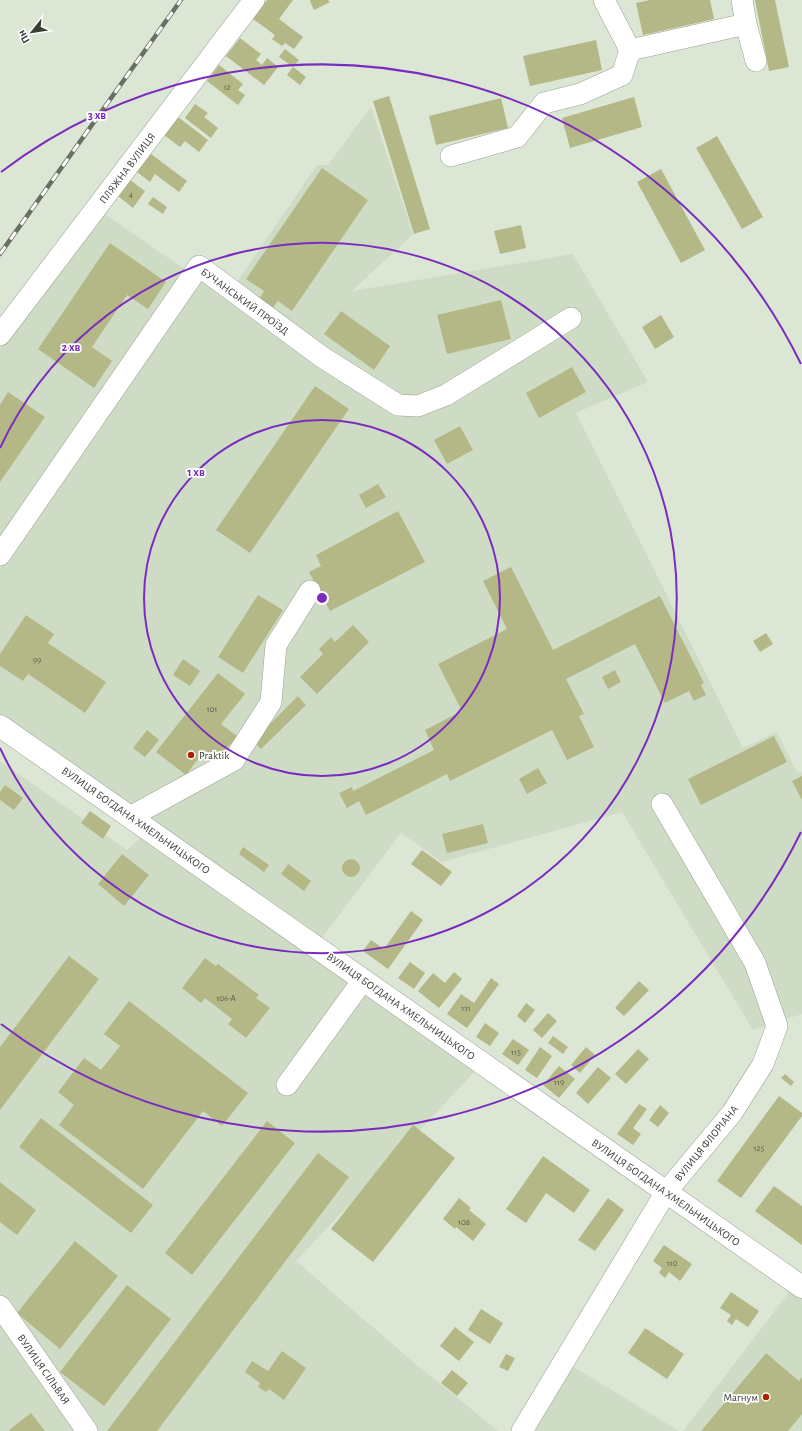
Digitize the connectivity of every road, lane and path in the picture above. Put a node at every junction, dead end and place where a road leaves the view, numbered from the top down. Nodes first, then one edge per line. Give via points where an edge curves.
1 (254, 0) edge
2 (604, 0) edge
3 (742, 0) edge
4 (746, 24) junction
5 (630, 50) junction
6 (756, 61) dead end
7 (451, 156) dead end
8 (572, 318) dead end
9 (0, 335) edge
10 (0, 555) edge
11 (310, 591) dead end
12 (0, 726) edge
13 (662, 804) dead end
14 (130, 817) junction
15 (363, 980) junction
16 (287, 1085) dead end
17 (666, 1192) junction
18 (802, 1287) edge
19 (0, 1306) edge
20 (87, 1431) edge
21 (522, 1431) edge

1 - 9 street, ПЛЯЖНА ВУЛИЦЯ
2 - 5 street
3 - 4 street
4 - 5 street
4 - 6 street
5 - 7 street via 622,75 580,94 544,103 517,137
8 - 10 street, БУЧАНСЬКИЙ ПРОЇЗД via 446,395 418,406 398,405 322,357 199,266
11 - 14 street via 276,645 271,702 234,760
12 - 14 highway, ВУЛИЦЯ БОГДАНА ХМЕЛЬНИЦЬКОГО
13 - 17 street, ВУЛИЦЯ ФЛОРІАНА via 755,963 777,1026 763,1064 732,1113
14 - 15 highway, ВУЛИЦЯ БОГДАНА ХМЕЛЬНИЦЬКОГО
15 - 16 street
15 - 17 highway, ВУЛИЦЯ БОГДАНА ХМЕЛЬНИЦЬКОГО
17 - 18 highway, ВУЛИЦЯ БОГДАНА ХМЕЛЬНИЦЬКОГО
17 - 21 street, ВУЛИЦЯ ФЛОРІАНА
19 - 20 street, ВУЛИЦЯ СІЛЬВАЯ

